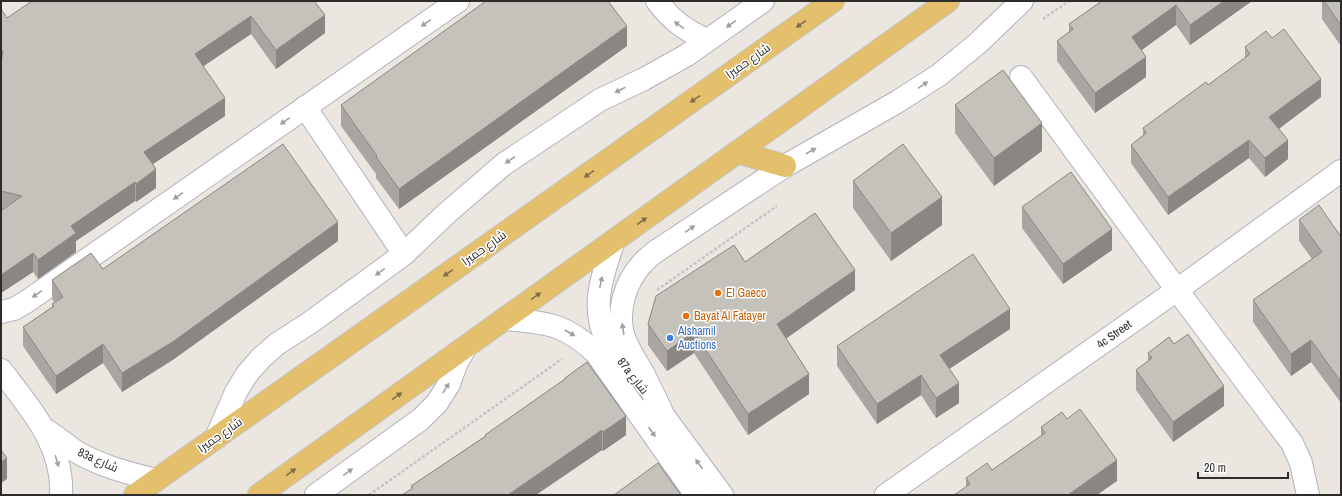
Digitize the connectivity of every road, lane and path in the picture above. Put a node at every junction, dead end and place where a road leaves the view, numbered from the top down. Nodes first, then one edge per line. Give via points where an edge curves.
1 (458, 1) edge
2 (657, 1) edge
3 (763, 1) edge
4 (832, 1) edge
5 (948, 1) edge
6 (1022, 1) edge
7 (707, 40) junction
8 (1021, 77) dead end
9 (305, 107) junction
10 (737, 152) junction
11 (784, 166) junction
12 (1341, 171) edge
13 (614, 241) junction
14 (404, 254) junction
15 (1177, 290) junction
16 (1, 312) edge
17 (505, 319) junction
18 (465, 348) junction
19 (564, 357) dead end
20 (1, 370) edge
21 (663, 415) junction
22 (44, 429) junction
23 (216, 438) junction
24 (156, 480) junction
25 (62, 495) edge
26 (135, 495) edge
27 (259, 495) edge
28 (316, 495) edge
29 (369, 495) edge
30 (696, 495) edge
31 (722, 495) edge
32 (886, 495) edge
33 (1308, 495) edge

1 -> 9 street
7 -> 2 street via 683,28
3 -> 7 street
4 -> 23 main road, شارع جميرا
5 - 10 main road
11 -> 6 street via 897,102 939,75 978,44
7 -> 14 street via 666,67 600,100 504,164
8 - 15 street
9 - 14 street
9 -> 16 street via 26,302 14,309
10 - 11 main road
13 -> 10 main road
21 -> 11 street via 623,335 621,316 630,280 655,252
12 - 15 street, 4c Street
17 -> 13 main road
21 -> 13 street, 87a شارع via 609,345 603,331 598,302 599,287
14 -> 23 street via 261,358 236,392
15 - 32 street, 4c Street
15 - 33 street via 1292,443 1301,463
17 - 18 main road
17 -> 30 street, 87a شارع via 552,325 569,331 583,341 596,353
27 -> 18 main road
28 -> 18 street via 421,419 437,403 449,384
19 - 29 path
20 - 22 street, 83a شارع
31 -> 21 street, 87a شارع
22 - 24 street, 83a شارع via 87,457 107,466
22 -> 25 street, 83a شارع via 58,460
23 - 24 main road, شارع جميرا
24 - 26 main road, شارع جميرا

